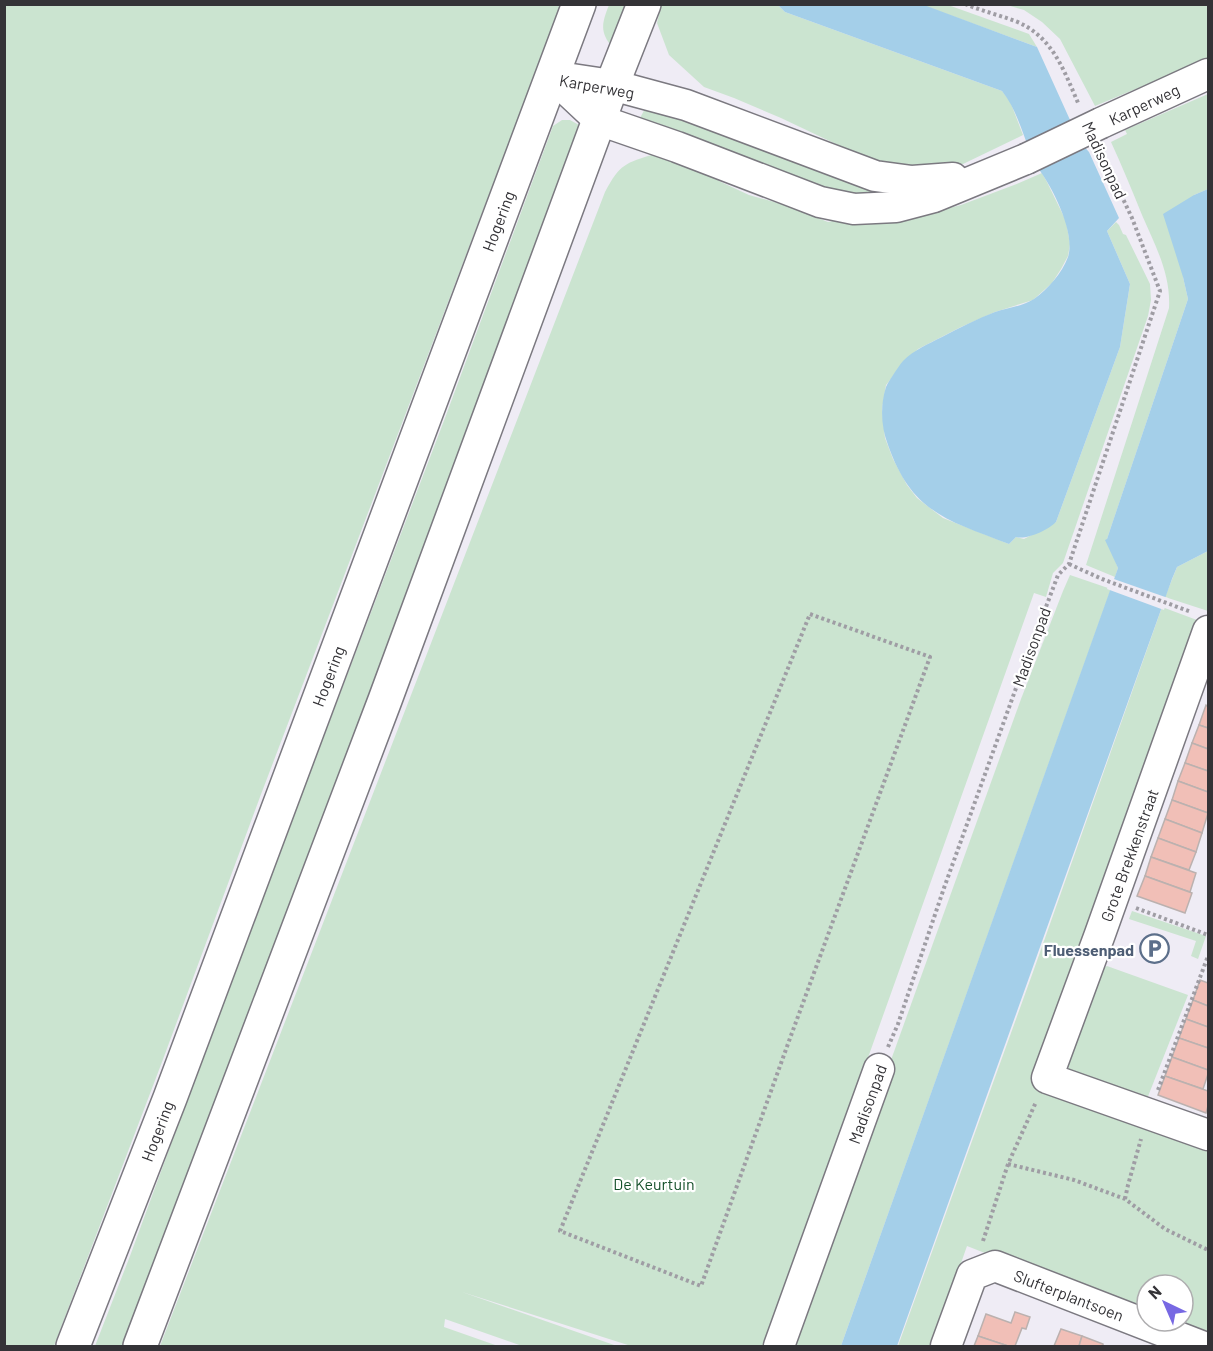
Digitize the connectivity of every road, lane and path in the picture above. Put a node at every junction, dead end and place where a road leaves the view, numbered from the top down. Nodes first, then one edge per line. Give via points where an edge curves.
1 (579, 4) edge
2 (644, 4) edge
3 (965, 4) edge
4 (1209, 74) edge
5 (552, 76) junction
6 (612, 85) junction
7 (599, 120) junction
8 (1094, 126) junction
9 (981, 177) junction
10 (1069, 564) junction
11 (1184, 610) dead end
12 (1209, 631) edge
13 (1112, 899) junction
14 (1209, 935) edge
15 (1209, 956) edge
16 (879, 1069) joint
17 (1047, 1078) junction
18 (1148, 1114) junction
19 (1209, 1135) edge
20 (1008, 1164) junction
21 (1125, 1200) junction
22 (560, 1231) joint
23 (1209, 1250) edge
24 (972, 1275) junction
25 (73, 1347) edge
26 (140, 1347) edge
27 (779, 1347) edge
28 (946, 1347) edge
29 (1201, 1347) edge

1 - 5 highway, Hogering
2 - 6 highway
3 - 8 path, Madisonpad via 1016,22 1044,40
4 - 8 street, Karperweg
5 - 6 street, Karperweg
5 - 7 street, Karperweg
5 - 25 highway, Hogering
6 - 7 highway
6 - 9 street, Karperweg via 686,105 875,176 912,181
7 - 9 street, Karperweg via 820,202 854,209 896,207 934,197
7 - 26 highway
8 - 9 street, Karperweg, bridge
8 - 10 path, Madisonpad via 1160,291
10 - 11 path
10 - 16 path, Madisonpad via 1058,575 1029,652
12 - 13 street, Grote Brekkenstraat
13 - 14 path
13 - 17 street, Grote Brekkenstraat
15 - 18 path
16 - 27 street, Madisonpad
17 - 18 street
17 - 20 path
18 - 19 street
18 - 21 path
20 - 21 path via 1074,1180
20 - 24 path
21 - 23 path via 1166,1229
22 - 22 path via 701,1286 930,657 810,614
24 - 28 street
24 - 29 street, Slufterplantsoen via 994,1266

